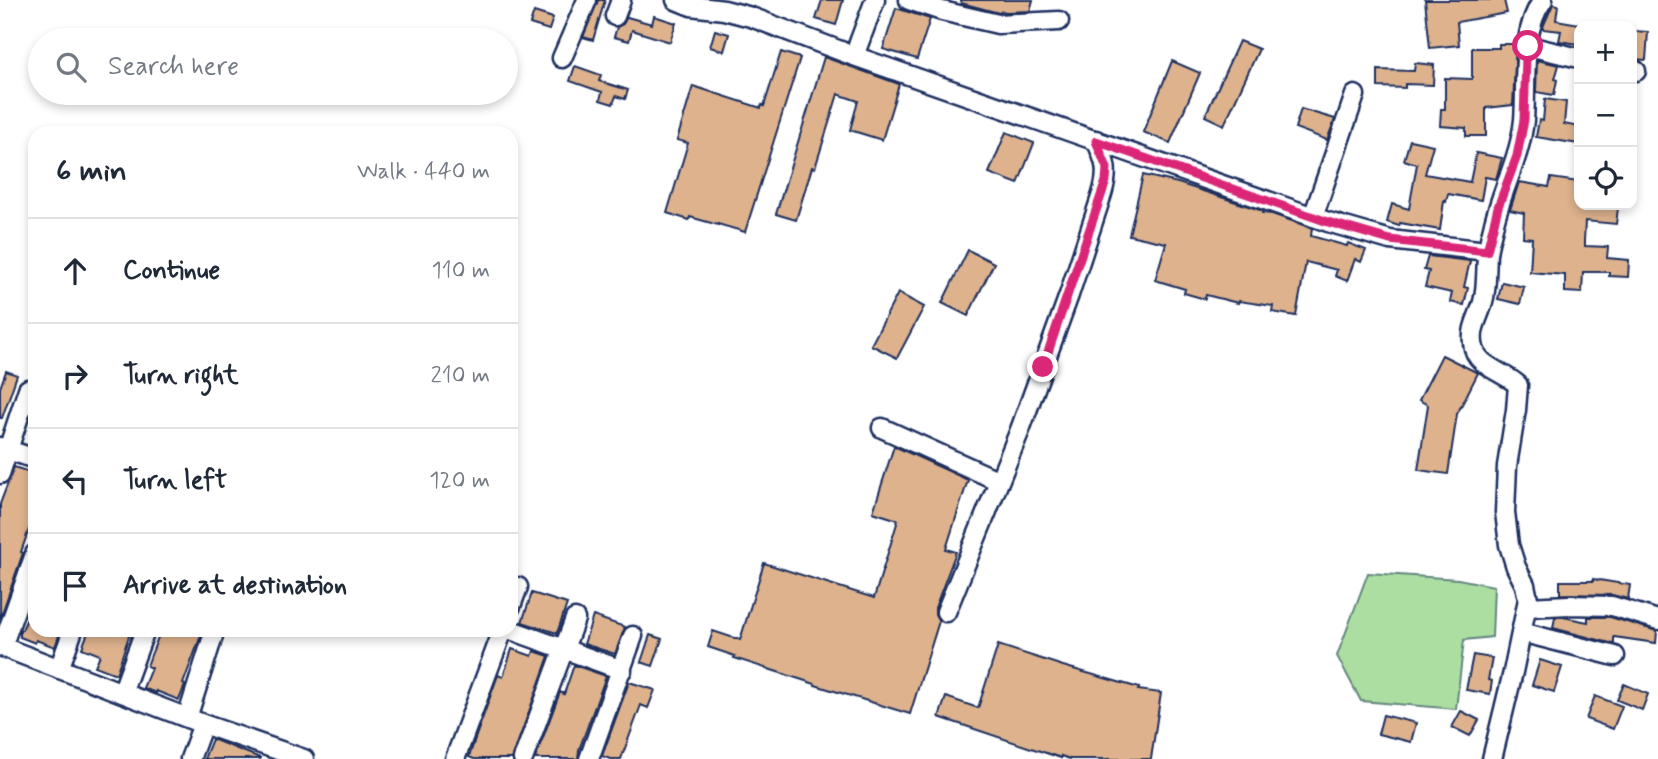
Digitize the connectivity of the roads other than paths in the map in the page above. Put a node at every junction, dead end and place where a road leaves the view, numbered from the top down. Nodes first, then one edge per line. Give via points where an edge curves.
1 (587, 0) edge
2 (676, 0) edge
3 (875, 0) edge
4 (909, 0) edge
5 (1543, 0) edge
6 (1059, 21) dead end
7 (1528, 46) junction
8 (854, 56) junction
9 (1574, 57) edge
10 (562, 58) dead end
11 (1355, 95) dead end
12 (1096, 141) junction
13 (1313, 217) junction
14 (1487, 251) junction
15 (28, 391) edge
16 (883, 428) dead end
17 (4, 448) edge
18 (28, 457) edge
19 (0, 474) edge
20 (999, 481) junction
21 (28, 573) edge
22 (1527, 607) junction
23 (946, 612) dead end
24 (575, 619) dead end
25 (1658, 620) edge
26 (518, 632) edge
27 (1521, 632) junction
28 (633, 636) dead end
29 (70, 637) edge
30 (142, 637) edge
31 (213, 637) edge
32 (500, 637) edge
33 (1, 646) edge
34 (565, 649) junction
35 (1615, 656) dead end
36 (59, 669) junction
37 (622, 670) junction
38 (122, 693) junction
39 (195, 721) junction
40 (190, 759) edge
41 (304, 759) edge
42 (455, 759) edge
43 (523, 759) edge
44 (589, 759) edge
45 (1492, 759) edge

1 - 10 street
2 - 8 street via 751,17
3 - 8 street
4 - 6 street via 998,23
5 - 7 street via 1533,15
7 - 9 street
7 - 14 street via 1517,156
8 - 12 street
11 - 13 street
12 - 13 street
12 - 20 street via 1107,168 1106,181 1052,343
13 - 14 street via 1390,240
14 - 22 street via 1483,302 1472,344 1477,358 1518,385 1505,512 1508,545 1525,585
15 - 17 street
16 - 20 street
17 - 18 street
17 - 19 street
20 - 23 street
21 - 33 street
22 - 25 street via 1612,606
22 - 27 street
24 - 34 street
26 - 34 street
27 - 35 street
27 - 45 street
28 - 37 street
29 - 36 street
30 - 38 street
31 - 39 street
32 - 42 street
33 - 36 street
34 - 37 street
34 - 43 street
36 - 38 street
37 - 44 street
38 - 39 street
39 - 40 street
39 - 41 street

